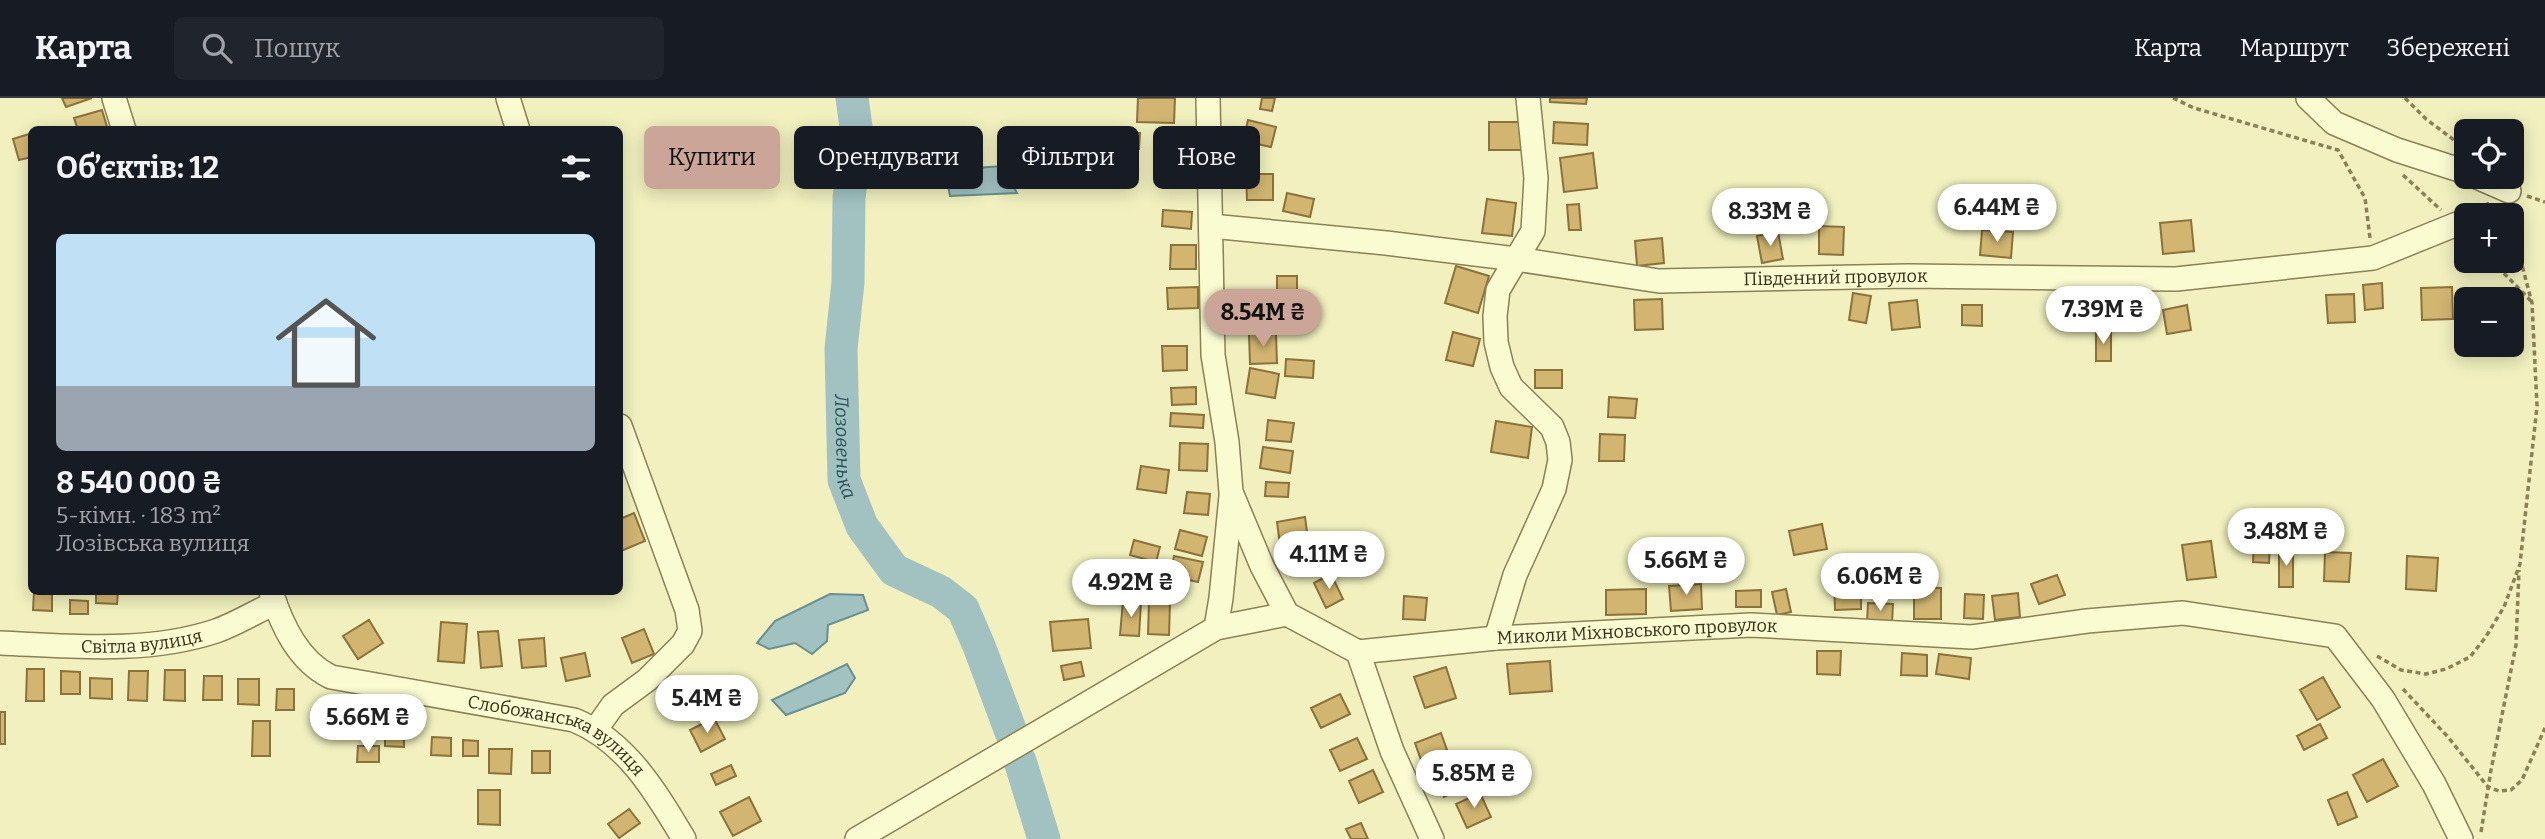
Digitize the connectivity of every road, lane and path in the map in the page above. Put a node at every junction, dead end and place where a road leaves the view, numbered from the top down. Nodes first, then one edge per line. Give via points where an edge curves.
1 (114, 98) edge
2 (508, 98) edge
3 (1208, 98) edge
4 (1528, 98) edge
5 (2173, 98) edge
6 (2308, 98) edge
7 (2405, 98) edge
8 (123, 126) edge
9 (517, 126) edge
10 (2454, 140) edge
11 (2454, 168) edge
12 (2504, 189) edge
13 (2509, 191) joint
14 (2454, 225) edge
15 (1212, 226) junction
16 (1517, 258) junction
17 (2373, 258) junction
18 (2503, 273) edge
19 (2532, 303) junction
20 (623, 434) edge
21 (1231, 492) junction
22 (2520, 564) junction
23 (273, 597) edge
24 (1287, 614) junction
25 (1216, 628) junction
26 (1496, 638) junction
27 (0, 643) edge
28 (1358, 652) junction
29 (2378, 664) dead end
30 (2396, 682) dead end
31 (2545, 728) edge
32 (596, 729) junction
33 (2488, 788) junction
34 (684, 839) edge
35 (857, 839) edge
36 (1432, 839) edge
37 (2461, 839) edge
38 (2479, 839) edge

1 - 8 street
2 - 9 street
3 - 15 street
4 - 16 street via 1536,178 1534,231
5 - 17 path via 2193,108 2338,150 2365,198
6 - 11 street via 2334,123
7 - 10 path
12 - 13 street
13 - 19 path
14 - 17 street, Південний провулок
15 - 16 street, Південний провулок
15 - 21 street via 1213,355
16 - 17 street, Південний провулок via 1659,281 1908,276 2176,279
16 - 26 street via 1498,290 1496,342 1511,387 1552,427 1560,460 1554,489 1516,575
18 - 19 path
19 - 22 path via 2537,406
20 - 32 street via 687,610 690,631 646,680 613,705
21 - 24 street
21 - 25 street
22 - 29 path via 2504,607 2470,657 2426,674 2401,670 2369,653
22 - 33 path via 2516,645
23 - 27 street, Світла вулиця via 217,630 166,644 80,647
23 - 32 street, Слобожанська вулиця via 302,655 331,677 574,720
24 - 25 street
24 - 28 street
25 - 35 street
26 - 28 street, Миколи Міхновського провулок
26 - 37 street, Миколи Міхновського провулок via 1751,625 1972,637 2183,613 2335,636 2383,699
28 - 36 street via 1392,751
30 - 33 path
31 - 33 path via 2522,780 2511,790
32 - 34 street, Слобожанська вулиця via 641,771
33 - 38 path

